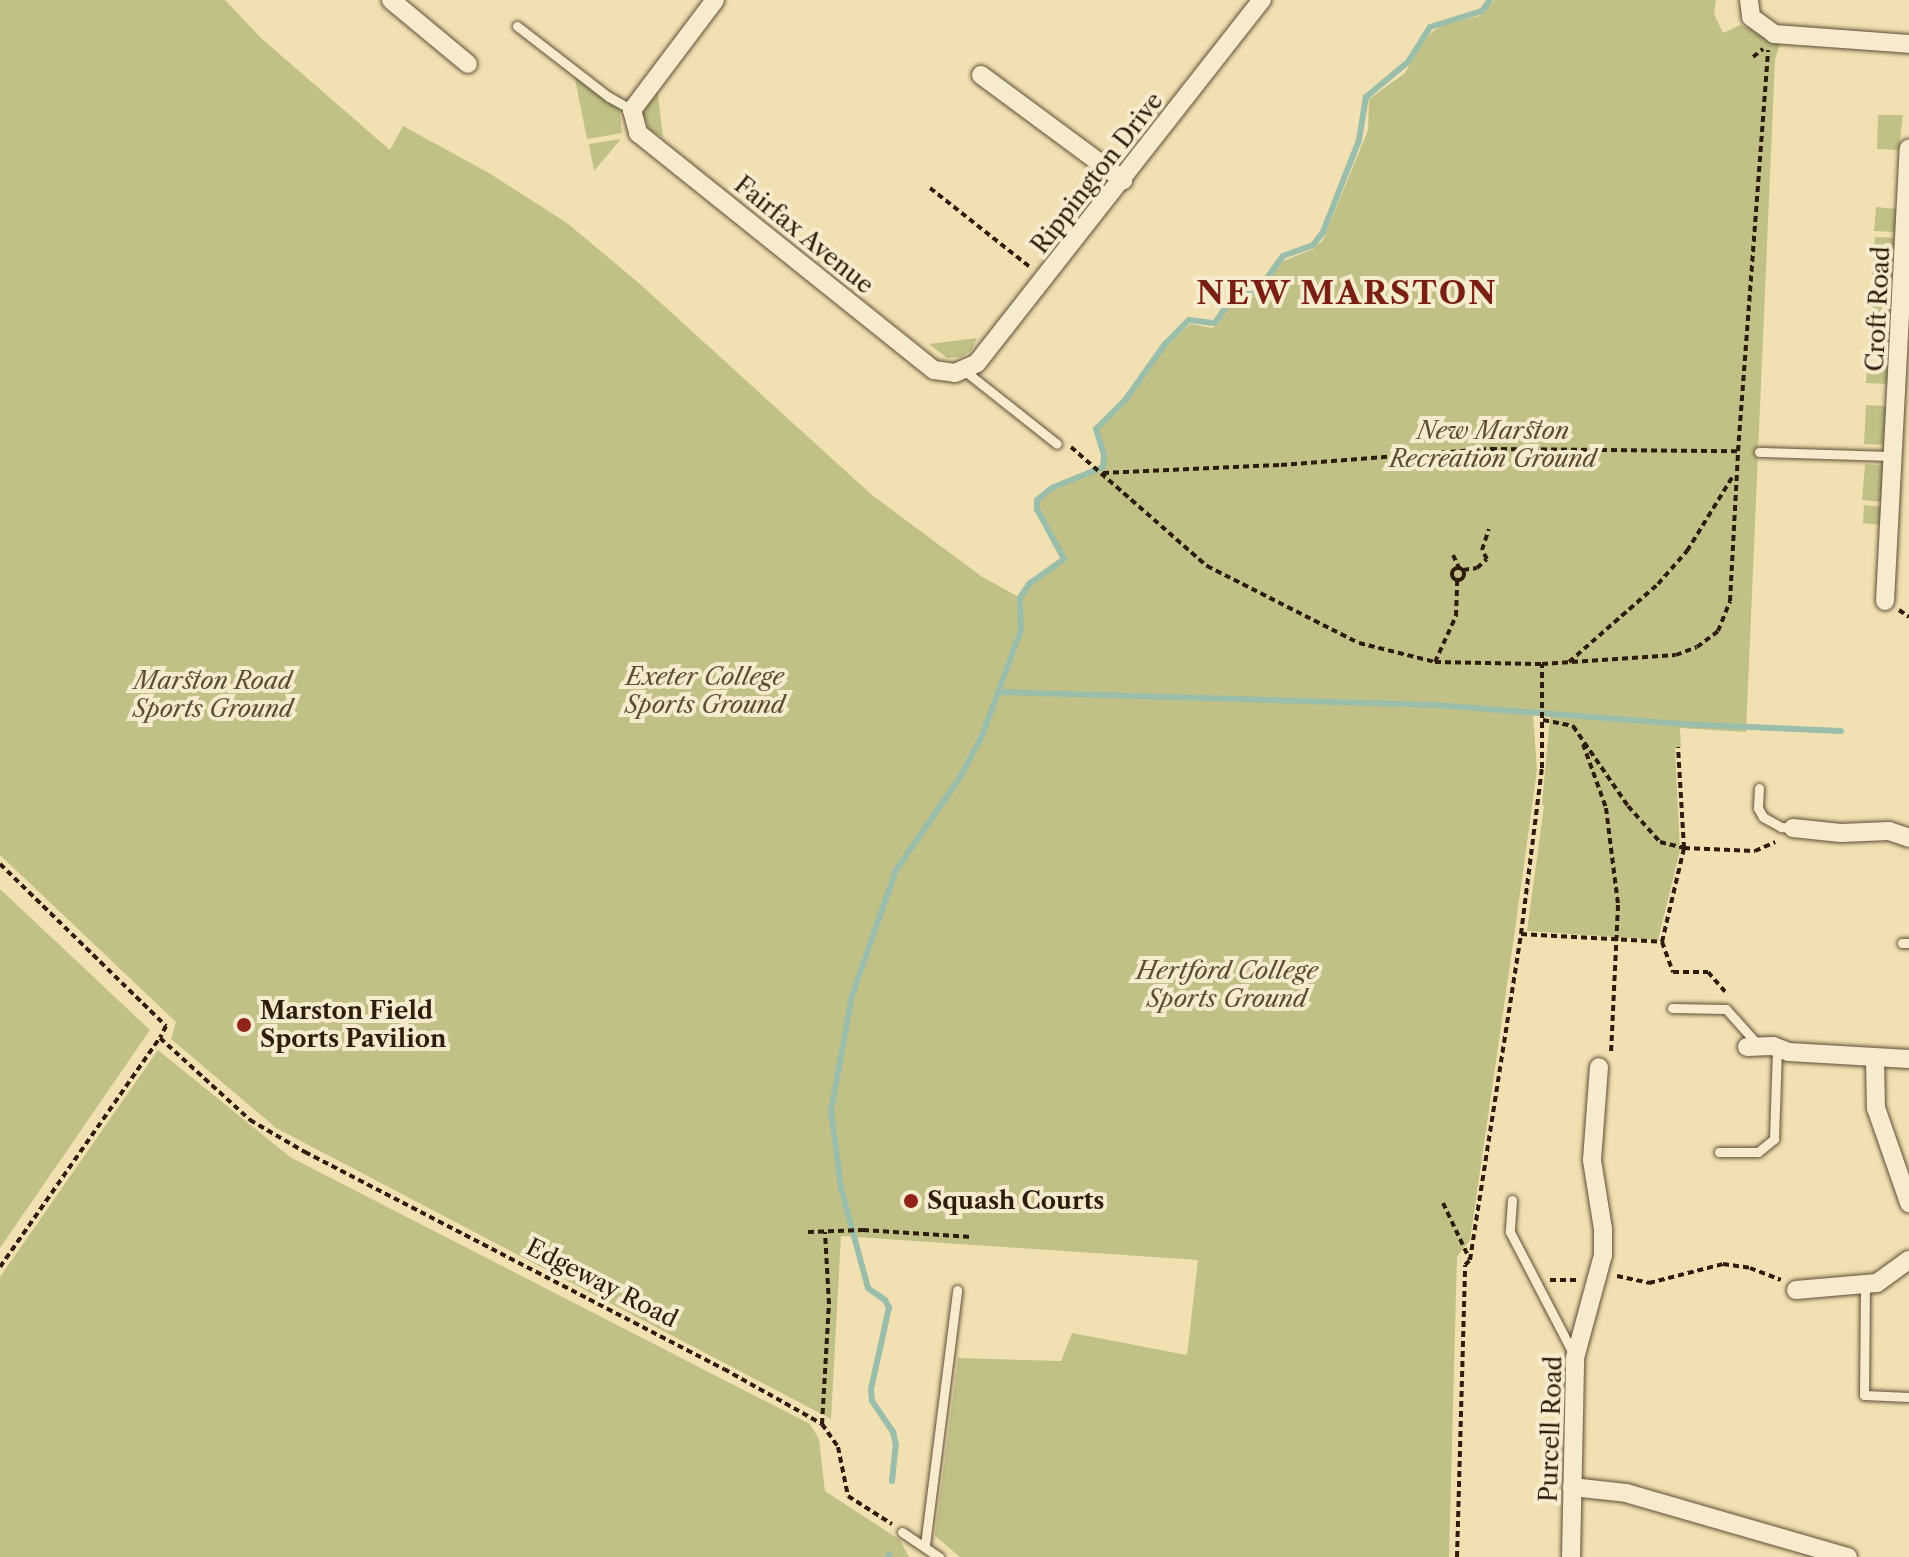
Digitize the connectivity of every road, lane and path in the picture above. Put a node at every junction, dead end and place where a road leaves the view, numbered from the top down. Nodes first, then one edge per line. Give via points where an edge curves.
1 (391, 0) edge
2 (715, 0) edge
3 (1262, 0) edge
4 (1749, 0) edge
5 (517, 26) dead end
6 (1768, 44) dead end
7 (1909, 44) edge
8 (468, 64) dead end
9 (981, 75) dead end
10 (632, 110) junction
11 (1909, 149) edge
12 (1123, 180) junction
13 (930, 188) dead end
14 (1044, 279) junction
15 (965, 371) junction
16 (1057, 444) joint
17 (1738, 451) junction
18 (1759, 452) joint
19 (1902, 457) edge
20 (1103, 473) junction
21 (1734, 475) junction
22 (1489, 529) dead end
23 (1453, 555) dead end
24 (1461, 569) junction
25 (1457, 580) junction
26 (1885, 601) dead end
27 (1435, 662) junction
28 (1542, 664) junction
29 (1567, 664) junction
30 (1543, 720) junction
31 (1583, 744) junction
32 (1678, 747) dead end
33 (1759, 788) dead end
34 (1793, 828) junction
35 (1909, 838) edge
36 (1684, 848) junction
37 (0, 864) edge
38 (1521, 934) junction
39 (1617, 940) junction
40 (1662, 942) junction
41 (1736, 1004) dead end
42 (1672, 1008) dead end
43 (160, 1038) junction
44 (1762, 1047) junction
45 (1875, 1058) junction
46 (1909, 1059) edge
47 (1599, 1067) joint
48 (1719, 1152) dead end
49 (1512, 1200) dead end
50 (1443, 1203) dead end
51 (1909, 1203) edge
52 (808, 1232) dead end
53 (825, 1232) junction
54 (972, 1237) dead end
55 (1470, 1260) junction
56 (1909, 1260) edge
57 (0, 1267) edge
58 (1536, 1280) junction
59 (1598, 1281) junction
60 (1865, 1285) junction
61 (957, 1290) dead end
62 (1796, 1290) joint
63 (1575, 1358) junction
64 (1909, 1397) edge
65 (822, 1424) junction
66 (1572, 1487) junction
67 (889, 1522) dead end
68 (902, 1532) dead end
69 (925, 1545) junction
70 (939, 1557) edge
71 (1457, 1557) edge
72 (1571, 1557) edge
73 (1848, 1557) edge

1 - 8 street
2 - 10 street
3 - 12 street, Rippington Drive
4 - 7 street via 1751,17 1774,34
5 - 10 lane
6 - 17 path
9 - 12 street
10 - 15 street, Fairfax Avenue via 638,133 934,370
11 - 19 street, Croft Road
12 - 14 street, Rippington Drive
13 - 14 path
14 - 15 street, Rippington Drive
15 - 16 lane
16 - 20 path via 1074,447
17 - 18 path
17 - 20 path via 1491,449
17 - 21 path
18 - 19 lane
19 - 26 street, Croft Road
20 - 27 path via 1218,573 1359,643
21 - 29 path via 1687,551 1658,584
21 - 29 path via 1730,601 1718,631 1676,655
22 - 24 path via 1482,550 1487,559 1477,568
23 - 24 path
24 - 25 path via 1464,576
24 - 25 path via 1452,572
25 - 27 path via 1456,616
27 - 28 path
28 - 29 path
28 - 30 path
30 - 31 path via 1573,726
30 - 38 path
31 - 36 path via 1660,842
31 - 39 path via 1606,808
32 - 36 path
33 - 34 lane via 1763,817
34 - 35 street via 1889,831
34 - 36 path via 1755,851
36 - 40 path
37 - 43 path via 166,1026
38 - 39 path
38 - 55 path
39 - 40 path
39 - 47 path via 1612,1052
40 - 41 path via 1673,972 1708,972
42 - 44 lane via 1726,1009
43 - 57 path
43 - 65 path, Edgeway Road via 250,1120
44 - 45 street
44 - 48 lane via 1774,1139 1758,1152
45 - 46 street
45 - 51 street via 1876,1108
47 - 59 street, Purcell Road via 1592,1160 1603,1229
49 - 58 lane via 1510,1232
50 - 55 path
52 - 53 path
53 - 54 path
53 - 65 path via 829,1304
55 - 71 path via 1465,1265 1460,1374
56 - 60 street via 1877,1283
58 - 59 path
58 - 63 lane
59 - 62 path via 1611,1275 1649,1283 1723,1264 1750,1268
59 - 63 street, Purcell Road
60 - 62 street
60 - 64 lane via 1864,1395
61 - 69 lane
63 - 66 street, Purcell Road
65 - 67 path via 838,1447 848,1496
66 - 72 street, Purcell Road
66 - 73 street via 1626,1493
68 - 69 lane
69 - 70 lane

